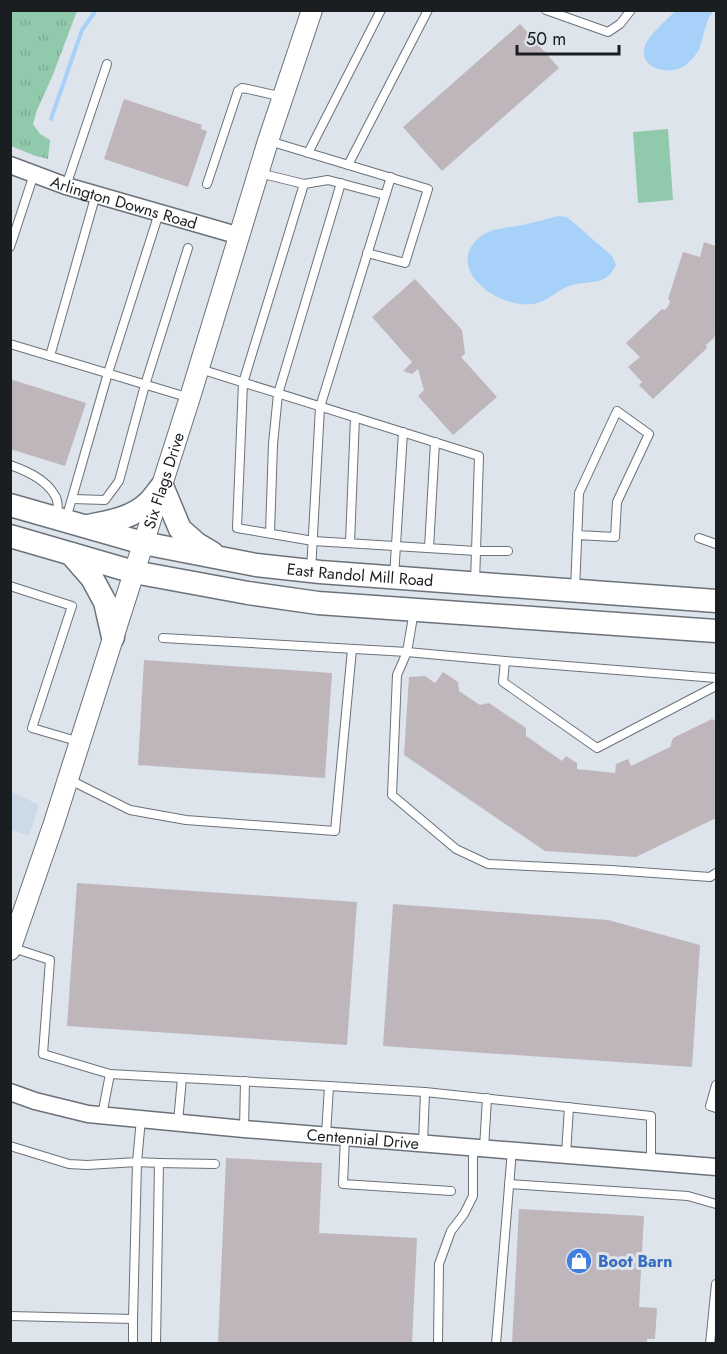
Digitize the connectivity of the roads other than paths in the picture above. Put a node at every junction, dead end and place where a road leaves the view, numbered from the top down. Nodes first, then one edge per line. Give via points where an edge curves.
1 (312, 10) edge
2 (381, 10) edge
3 (428, 10) edge
4 (546, 10) edge
5 (631, 10) edge
6 (107, 64) dead end
7 (283, 98) junction
8 (268, 141) junction
9 (308, 153) junction
10 (10, 165) edge
11 (348, 165) junction
12 (260, 173) junction
13 (34, 174) junction
14 (391, 177) junction
15 (342, 183) junction
16 (207, 184) dead end
17 (304, 184) junction
18 (66, 186) junction
19 (96, 195) junction
20 (385, 195) junction
21 (159, 213) junction
22 (240, 236) junction
23 (10, 247) edge
24 (188, 248) dead end
25 (367, 253) junction
26 (10, 344) edge
27 (50, 356) junction
28 (199, 369) junction
29 (108, 373) junction
30 (243, 383) junction
31 (145, 385) junction
32 (278, 394) junction
33 (190, 398) junction
34 (320, 407) junction
35 (355, 417) junction
36 (403, 432) junction
37 (435, 442) junction
38 (10, 465) edge
39 (162, 486) junction
40 (72, 499) junction
41 (10, 505) edge
42 (69, 522) junction
43 (270, 533) junction
44 (578, 535) junction
45 (10, 536) edge
46 (699, 538) dead end
47 (313, 541) junction
48 (143, 543) junction
49 (350, 543) junction
50 (717, 544) edge
51 (396, 546) junction
52 (429, 548) junction
53 (476, 550) junction
54 (508, 551) dead end
55 (71, 554) junction
56 (221, 558) junction
57 (311, 570) junction
58 (134, 572) junction
59 (394, 577) junction
60 (475, 583) junction
61 (10, 586) edge
62 (537, 588) junction
63 (575, 591) junction
64 (717, 601) edge
65 (414, 611) junction
66 (717, 631) edge
67 (113, 637) junction
68 (163, 638) dead end
69 (352, 649) junction
70 (407, 652) junction
71 (505, 662) junction
72 (717, 678) edge
73 (717, 686) edge
74 (80, 742) junction
75 (68, 779) junction
76 (717, 873) edge
77 (11, 948) edge
78 (110, 1074) junction
79 (182, 1078) junction
80 (245, 1081) junction
81 (717, 1085) edge
82 (329, 1086) junction
83 (10, 1092) edge
84 (425, 1092) junction
85 (487, 1098) junction
86 (569, 1107) junction
87 (717, 1108) edge
88 (102, 1115) junction
89 (141, 1119) junction
90 (178, 1122) junction
91 (244, 1129) junction
92 (326, 1135) junction
93 (345, 1136) junction
94 (423, 1143) junction
95 (10, 1146) edge
96 (479, 1148) junction
97 (512, 1150) junction
98 (566, 1154) junction
99 (651, 1161) junction
100 (137, 1162) junction
101 (159, 1163) junction
102 (214, 1164) dead end
103 (717, 1167) edge
104 (509, 1184) junction
105 (451, 1191) dead end
106 (717, 1204) edge
107 (717, 1284) edge
108 (10, 1316) edge
109 (133, 1319) junction
110 (133, 1344) edge
111 (156, 1344) edge
112 (438, 1344) edge
113 (496, 1344) edge
114 (710, 1344) edge

1 - 7 street, Six Flags Drive
2 - 9 lane
3 - 11 lane
4 - 5 lane via 608,32
6 - 18 lane
7 - 8 street, Six Flags Drive
7 - 16 lane via 242,88 238,91
8 - 9 lane
8 - 12 street, Six Flags Drive
9 - 11 lane
10 - 13 street, Arlington Downs Road
11 - 14 lane
12 - 17 lane
12 - 22 street, Six Flags Drive
13 - 18 street, Arlington Downs Road
13 - 23 lane
14 - 20 lane
14 - 25 lane via 428,189 405,263
15 - 17 lane via 328,180
15 - 20 lane
15 - 32 lane
17 - 30 lane
18 - 19 street, Arlington Downs Road
19 - 21 street, Arlington Downs Road
19 - 27 lane
20 - 25 lane
21 - 22 street, Arlington Downs Road
21 - 29 lane
22 - 28 street, Six Flags Drive
24 - 31 lane
25 - 34 lane
26 - 27 lane
27 - 29 lane
28 - 30 lane
28 - 33 street, Six Flags Drive
29 - 31 lane
29 - 40 lane
30 - 32 lane
30 - 43 lane via 237,528
31 - 33 lane
31 - 40 lane via 119,481 105,500
32 - 34 lane
32 - 43 lane
33 - 39 street, Six Flags Drive
34 - 35 lane
34 - 47 lane
35 - 36 lane
35 - 49 lane
36 - 37 lane
36 - 51 lane
37 - 52 lane
37 - 53 lane via 479,456
38 - 42 lane via 40,479 55,495
39 - 42 main road via 148,503 130,515 105,523
39 - 48 street, Six Flags Drive
39 - 56 main road via 180,529
40 - 42 lane
41 - 42 main road, East Randol Mill Road
42 - 48 main road, East Randol Mill Road
43 - 47 lane
44 - 44 lane via 579,493 616,411 649,434 617,502 615,537
44 - 63 lane
45 - 55 main road, East Randol Mill Road
46 - 50 lane
47 - 49 lane
47 - 57 lane
48 - 56 main road, East Randol Mill Road
48 - 58 street, Six Flags Drive
49 - 51 lane
51 - 52 lane
51 - 59 lane
52 - 53 lane
53 - 54 lane
53 - 60 lane
55 - 58 main road, East Randol Mill Road
55 - 67 main road via 105,602
56 - 57 main road, East Randol Mill Road
57 - 59 main road, East Randol Mill Road
58 - 65 main road, East Randol Mill Road via 318,603
58 - 67 street, Six Flags Drive
59 - 60 main road, East Randol Mill Road
60 - 62 main road, East Randol Mill Road
61 - 74 lane via 72,606 32,728
62 - 63 main road, East Randol Mill Road
62 - 65 main road via 521,598 505,601 428,594 419,598
63 - 64 main road, East Randol Mill Road
65 - 66 main road, East Randol Mill Road
65 - 70 lane
67 - 74 street, Six Flags Drive
68 - 69 lane
69 - 70 lane
69 - 75 lane via 335,831 186,820 130,810
70 - 71 lane
70 - 76 lane via 397,675 392,795 456,849 488,864 710,877
71 - 72 lane
71 - 73 lane via 503,682 597,748
74 - 75 street, Six Flags Drive
75 - 77 street, Six Flags Drive
77 - 78 lane via 50,960 43,1054
78 - 79 lane
78 - 88 lane
79 - 80 lane
79 - 90 lane
80 - 82 lane
80 - 91 lane
81 - 87 lane via 710,1106
82 - 84 lane
82 - 92 lane
83 - 88 street, Centennial Drive
84 - 85 lane
84 - 94 lane
85 - 86 lane
85 - 96 lane
86 - 98 lane
86 - 99 lane via 651,1116
88 - 89 street, Centennial Drive
89 - 90 street, Centennial Drive
89 - 100 lane
90 - 91 street, Centennial Drive
91 - 92 street, Centennial Drive
92 - 93 street, Centennial Drive
93 - 94 street, Centennial Drive
93 - 105 lane via 343,1184
94 - 96 street, Centennial Drive
95 - 100 lane via 69,1164
96 - 97 street, Centennial Drive
96 - 112 lane via 473,1196 450,1231 439,1264
97 - 98 street, Centennial Drive
97 - 104 lane
98 - 99 street, Centennial Drive
99 - 103 street, Centennial Drive
100 - 101 lane
100 - 109 lane
101 - 102 lane
101 - 111 lane
104 - 106 lane via 688,1196
104 - 113 lane
107 - 114 lane
108 - 109 lane
109 - 110 lane

